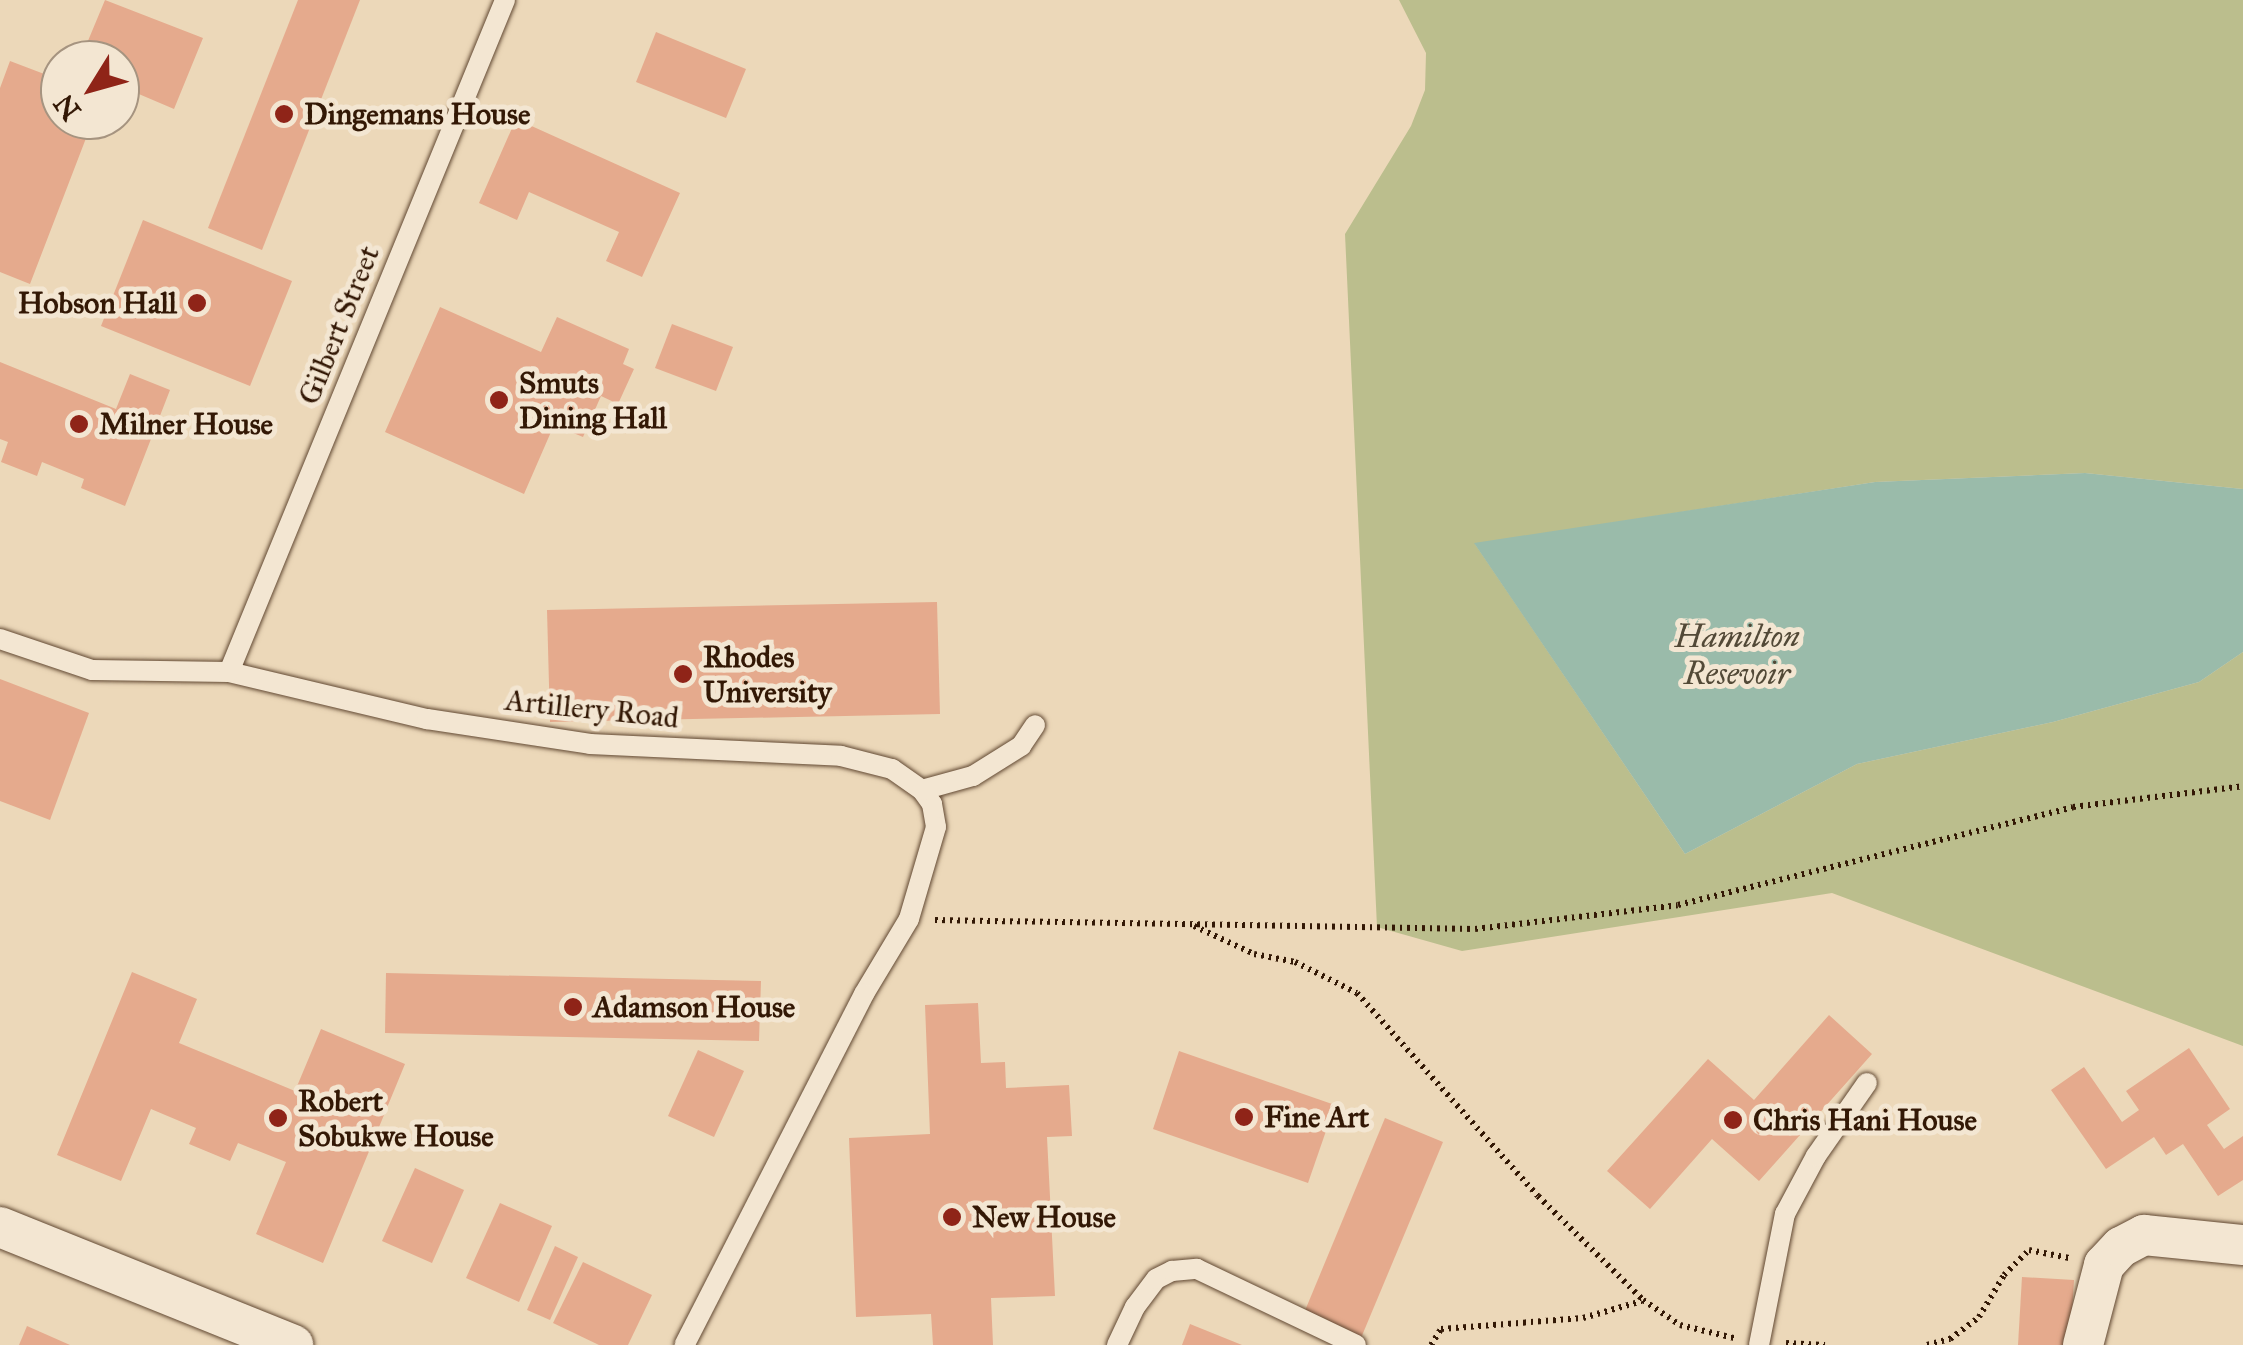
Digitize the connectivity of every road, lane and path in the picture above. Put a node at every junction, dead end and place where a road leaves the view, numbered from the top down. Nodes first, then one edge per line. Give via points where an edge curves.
1 (505, 0) edge
2 (0, 639) edge
3 (229, 672) junction
4 (1035, 725) dead end
5 (2243, 786) edge
6 (922, 790) junction
7 (909, 919) junction
8 (1189, 924) junction
9 (1866, 1082) dead end
10 (0, 1227) edge
11 (2243, 1245) edge
12 (2104, 1265) junction
13 (1643, 1300) junction
14 (1759, 1343) edge
15 (293, 1345) edge
16 (684, 1345) edge
17 (1117, 1345) edge
18 (1356, 1345) edge
19 (1431, 1345) edge
20 (1825, 1345) edge
21 (1928, 1345) edge
22 (2084, 1345) edge

1 - 3 lane, Gilbert Street
2 - 3 lane, Artillery Road via 92,670
3 - 6 lane, Artillery Road via 426,719 590,744 842,756 892,769
4 - 6 lane via 1021,746 973,776
5 - 8 path via 2073,807 1678,905 1476,928
6 - 7 lane via 936,826
7 - 8 path
7 - 16 lane
8 - 13 path via 1254,954 1296,962 1357,993 1538,1196
9 - 14 lane via 1785,1214
10 - 15 street
11 - 12 street via 2144,1235
12 - 21 path via 2030,1250 2004,1275 1979,1317 1950,1339
12 - 22 street
13 - 14 path via 1680,1325
13 - 19 path via 1583,1318 1441,1329
14 - 20 path
17 - 18 lane via 1156,1279 1198,1269

